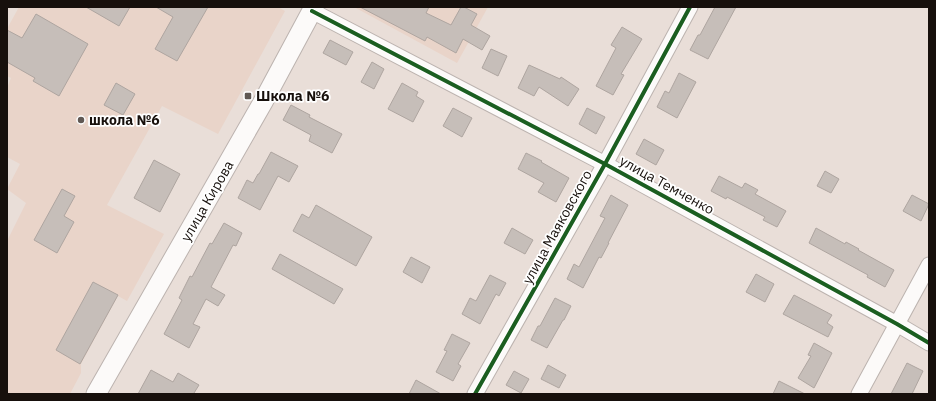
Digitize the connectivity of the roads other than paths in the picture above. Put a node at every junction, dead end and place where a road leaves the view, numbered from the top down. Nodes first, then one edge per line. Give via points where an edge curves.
1 (690, 7) edge
2 (311, 8) edge
3 (605, 164) junction
4 (929, 265) edge
5 (897, 324) junction
6 (929, 343) edge
7 (96, 394) edge
8 (475, 394) edge
9 (859, 394) edge

1 - 3 street, улица Маяковского
2 - 3 street, улица Темченко
2 - 7 main road, улица Кирова via 263,102
3 - 5 street, улица Темченко
3 - 8 street, улица Маяковского
4 - 5 street
5 - 6 street, улица Темченко
5 - 9 street

